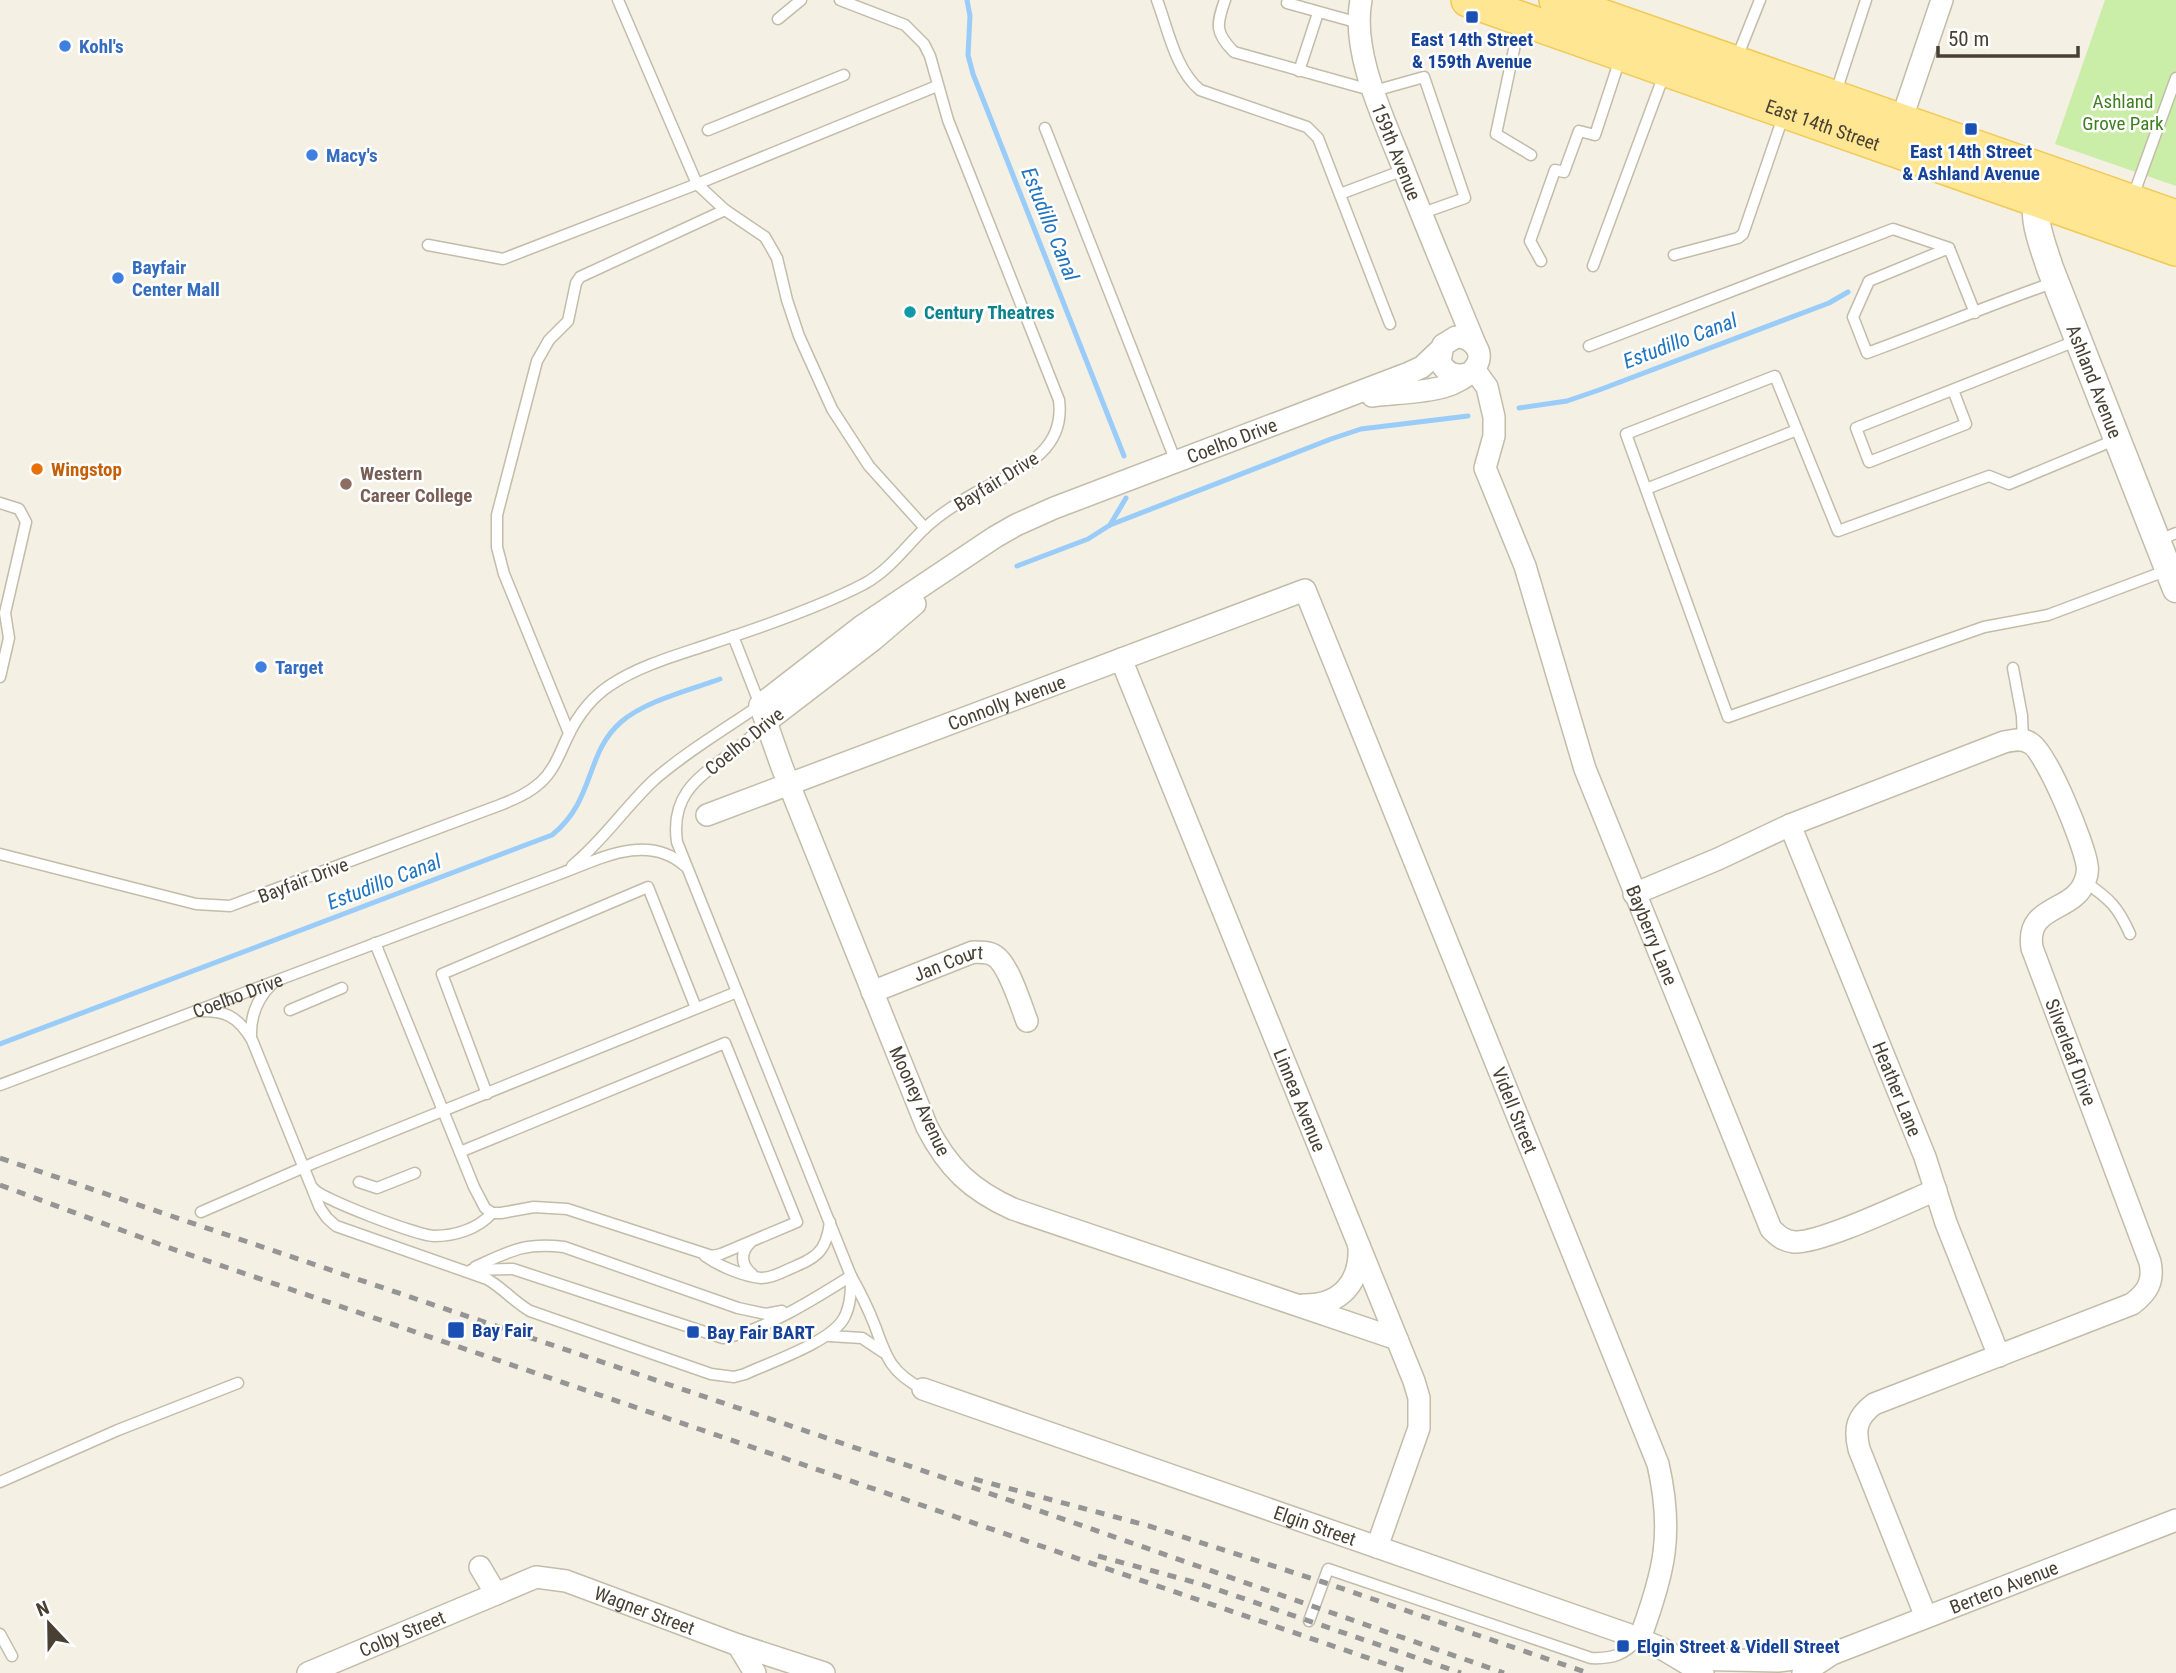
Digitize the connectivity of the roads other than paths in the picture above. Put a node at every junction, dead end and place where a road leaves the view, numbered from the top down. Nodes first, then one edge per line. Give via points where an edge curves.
1 (618, 0) edge
2 (801, 0) edge
3 (839, 0) edge
4 (1157, 0) edge
5 (1225, 0) edge
6 (1288, 0) edge
7 (1361, 0) edge
8 (1468, 0) edge
9 (1556, 0) edge
10 (1760, 0) edge
11 (1866, 0) edge
12 (1942, 0) edge
13 (1318, 13) junction
14 (778, 19) dead end
15 (1523, 19) junction
16 (1359, 23) junction
17 (1622, 53) junction
18 (1735, 63) junction
19 (1666, 69) junction
20 (1299, 71) junction
21 (844, 75) dead end
22 (2176, 78) edge
23 (937, 86) junction
24 (1374, 91) junction
25 (1834, 97) junction
26 (1785, 111) junction
27 (1901, 121) junction
28 (1045, 128) dead end
29 (708, 130) dead end
30 (1531, 155) dead end
31 (1404, 170) junction
32 (696, 184) junction
33 (2039, 185) junction
34 (1340, 194) junction
35 (2131, 201) junction
36 (726, 210) junction
37 (1420, 214) junction
38 (2176, 217) edge
39 (428, 245) dead end
40 (1950, 248) junction
41 (2176, 249) edge
42 (1674, 255) dead end
43 (1541, 261) dead end
44 (1593, 265) dead end
45 (2055, 282) junction
46 (1455, 296) junction
47 (1975, 313) junction
48 (1390, 324) dead end
49 (2078, 340) junction
50 (1589, 346) dead end
51 (1442, 347) junction
52 (1473, 364) junction
53 (1953, 390) junction
54 (1335, 402) junction
55 (1797, 430) junction
56 (2117, 439) junction
57 (1176, 462) junction
58 (1485, 468) joint
59 (1646, 489) junction
60 (0, 503) edge
61 (925, 528) junction
62 (2166, 537) edge
63 (2172, 580) edge
64 (1305, 590) joint
65 (733, 636) junction
66 (1121, 659) junction
67 (2013, 668) dead end
68 (0, 677) edge
69 (763, 713) junction
70 (569, 733) junction
71 (2023, 741) junction
72 (789, 784) junction
73 (707, 815) dead end
74 (1790, 825) junction
75 (0, 854) edge
76 (687, 868) junction
77 (554, 876) junction
78 (2085, 882) junction
79 (1634, 894) junction
80 (2130, 934) dead end
81 (375, 943) junction
82 (275, 981) junction
83 (342, 988) dead end
84 (737, 992) junction
85 (872, 992) junction
86 (696, 1009) junction
87 (289, 1010) dead end
88 (196, 1012) junction
89 (1027, 1021) dead end
90 (252, 1040) junction
91 (0, 1085) edge
92 (487, 1094) junction
93 (443, 1112) junction
94 (460, 1152) junction
95 (303, 1168) junction
96 (415, 1173) dead end
97 (359, 1182) dead end
98 (310, 1183) junction
99 (1936, 1191) junction
100 (201, 1212) dead end
101 (492, 1213) junction
102 (830, 1221) junction
103 (751, 1241) junction
104 (1359, 1244) junction
105 (703, 1255) junction
106 (467, 1270) junction
107 (754, 1276) junction
108 (851, 1276) junction
109 (1294, 1304) junction
110 (792, 1310) junction
111 (829, 1336) junction
112 (1397, 1339) junction
113 (883, 1352) junction
114 (1999, 1356) junction
115 (238, 1383) dead end
116 (923, 1390) joint
117 (0, 1482) edge
118 (2176, 1520) edge
119 (1377, 1547) junction
120 (480, 1567) dead end
121 (496, 1594) junction
122 (1926, 1617) junction
123 (1309, 1621) dead end
124 (0, 1634) edge
125 (1640, 1638) junction
126 (12, 1656) dead end
127 (1681, 1659) junction
128 (1828, 1663) edge
129 (760, 1664) edge
130 (308, 1673) edge
131 (787, 1673) edge
132 (824, 1673) edge
133 (1703, 1673) edge
134 (1802, 1673) edge

1 - 32 lane
2 - 14 lane
3 - 23 lane, Bayfair Drive via 891,18 915,33 930,56
4 - 34 lane via 1189,81 1200,90 1307,127 1318,138
5 - 20 lane via 1218,20 1220,38 1234,52
6 - 13 lane
7 - 16 street, 159th Avenue
8 - 15 main road, East 14th Street
9 - 18 main road, East 14th Street via 1610,14
10 - 18 lane
11 - 25 lane
12 - 27 street
13 - 16 lane
13 - 20 lane
15 - 17 main road, East 14th Street
15 - 30 lane via 1496,135
16 - 24 street, 159th Avenue
17 - 19 main road, East 14th Street
17 - 43 lane via 1595,135 1579,131 1564,172 1555,170 1530,242
18 - 25 main road, East 14th Street
19 - 26 main road, East 14th Street
19 - 44 lane
20 - 24 lane
21 - 29 lane
22 - 35 lane
23 - 32 lane
23 - 61 lane, Bayfair Drive via 1055,384 1061,415 1049,446 1037,459 962,500
24 - 31 street, 159th Avenue
24 - 37 lane via 1424,77 1465,198
25 - 27 main road, East 14th Street
26 - 33 main road, East 14th Street
26 - 42 lane via 1743,234
27 - 33 main road, East 14th Street
28 - 57 lane
31 - 34 lane
31 - 37 street, 159th Avenue
32 - 36 lane
32 - 39 lane via 503,259
33 - 35 main road, East 14th Street
33 - 41 main road, East 14th Street
33 - 45 street, Ashland Avenue via 2035,221
34 - 48 lane
35 - 38 main road, East 14th Street
36 - 61 lane via 765,237 777,258 799,336 832,409 869,466
36 - 70 lane via 580,277 568,321 537,361 497,515 497,547
37 - 46 street, 159th Avenue
40 - 47 lane
40 - 47 lane via 1869,281 1853,317 1867,353
40 - 50 lane via 1893,229
45 - 47 lane
45 - 49 street, Ashland Avenue
46 - 51 street
46 - 52 street, 159th Avenue
49 - 53 lane
49 - 56 street, Ashland Avenue
51 - 52 street via 1440,362 1454,375
51 - 52 street via 1450,339 1463,337 1474,343
51 - 54 street, Coelho Drive via 1422,367
52 - 54 street, Coelho Drive via 1441,387
52 - 58 street, 159th Avenue via 1487,387 1494,417
53 - 53 lane via 1856,428 1869,462 1966,424
54 - 57 street, Coelho Drive
55 - 56 lane via 1838,531 1989,476 2009,484
55 - 59 lane
55 - 59 lane via 1775,376 1626,434
56 - 62 street, Ashland Avenue
57 - 69 street, Coelho Drive via 1034,516 995,537 873,640
58 - 79 street, Bayberry Lane via 1525,566 1585,769
59 - 63 lane via 1728,717 1984,627 2048,615
60 - 68 lane via 19,509 26,522 5,612 9,638
61 - 65 lane, Bayfair Drive via 893,565 865,583
62 - 63 street, Ashland Avenue
64 - 66 street, Connolly Avenue
64 - 125 street, Videll Street via 1658,1464 1665,1492 1667,1542 1657,1592
65 - 69 lane
65 - 70 lane, Bayfair Drive via 678,654 612,684 590,702
66 - 72 street, Connolly Avenue
66 - 104 street, Linnea Avenue
67 - 71 lane
69 - 72 street, Mooney Avenue
69 - 76 lane, Coelho Drive via 747,741 698,778 681,800 675,827
69 - 77 lane, Coelho Drive via 656,779 590,852
70 - 75 lane, Bayfair Drive via 551,770 522,796 230,906 196,904
71 - 74 street via 2004,742
71 - 78 street via 2031,743 2048,765 2085,858
72 - 73 street, Connolly Avenue
72 - 85 street, Mooney Avenue
74 - 79 street
74 - 99 street, Heather Lane
76 - 77 lane, Coelho Drive via 666,854 642,848
76 - 84 lane
77 - 81 lane, Coelho Drive
78 - 80 lane via 2121,912
78 - 114 street, Silverleaf Drive via 2076,895 2038,920 2032,948 2152,1273 2149,1287 2132,1304
79 - 99 street, Bayberry Lane via 1765,1217 1780,1238 1816,1240
81 - 82 lane, Coelho Drive
81 - 93 lane
82 - 88 lane, Coelho Drive
82 - 90 lane via 257,1002
83 - 87 lane
84 - 86 lane
84 - 102 lane
85 - 89 street, Jan Court via 966,955 985,952 1004,966
85 - 109 street, Mooney Avenue via 937,1147 977,1190 1013,1209
86 - 92 lane
86 - 92 lane via 648,887 442,974
88 - 90 lane via 210,1010 234,1018
88 - 91 lane, Coelho Drive
90 - 95 lane
92 - 93 lane
93 - 94 lane
93 - 95 lane
94 - 101 lane via 480,1202
94 - 103 lane via 725,1043 797,1222
95 - 98 lane
95 - 100 lane
96 - 97 lane via 377,1188
98 - 101 lane via 324,1198 430,1236 476,1227
98 - 106 lane via 327,1218 336,1226
99 - 114 street, Heather Lane
101 - 105 lane via 534,1207 567,1209
102 - 107 lane via 825,1245 812,1260 773,1276
102 - 108 lane
103 - 105 lane via 721,1254
103 - 107 lane via 743,1255
104 - 109 street via 1357,1269 1345,1291 1323,1303
104 - 112 street, Linnea Avenue
105 - 107 lane
106 - 110 lane via 513,1269 723,1338
106 - 110 lane via 538,1243 564,1247 738,1308 766,1314
106 - 111 lane via 498,1285 530,1311 718,1376 745,1374
108 - 110 lane
108 - 111 lane via 848,1311
108 - 113 lane
109 - 112 street, Mooney Avenue
111 - 113 lane via 862,1338
112 - 119 street, Linnea Avenue via 1419,1398 1419,1428
113 - 116 lane via 900,1374
114 - 122 street, Silverleaf Drive via 1874,1404 1858,1419 1859,1449
115 - 117 lane
116 - 119 street, Elgin Street
118 - 122 street, Bertero Avenue
119 - 125 street, Elgin Street
120 - 121 street
121 - 129 street, Wagner Street via 536,1577 566,1581 738,1645
121 - 130 street, Colby Street
122 - 128 street, Bertero Avenue
123 - 125 lane via 1328,1569 1591,1658 1623,1654
124 - 126 lane
125 - 127 street, Elgin Street
127 - 128 street, Bertero Avenue
127 - 133 street, Elgin Street
128 - 134 street, Bertero Avenue
129 - 131 street
129 - 132 street, Wagner Street

